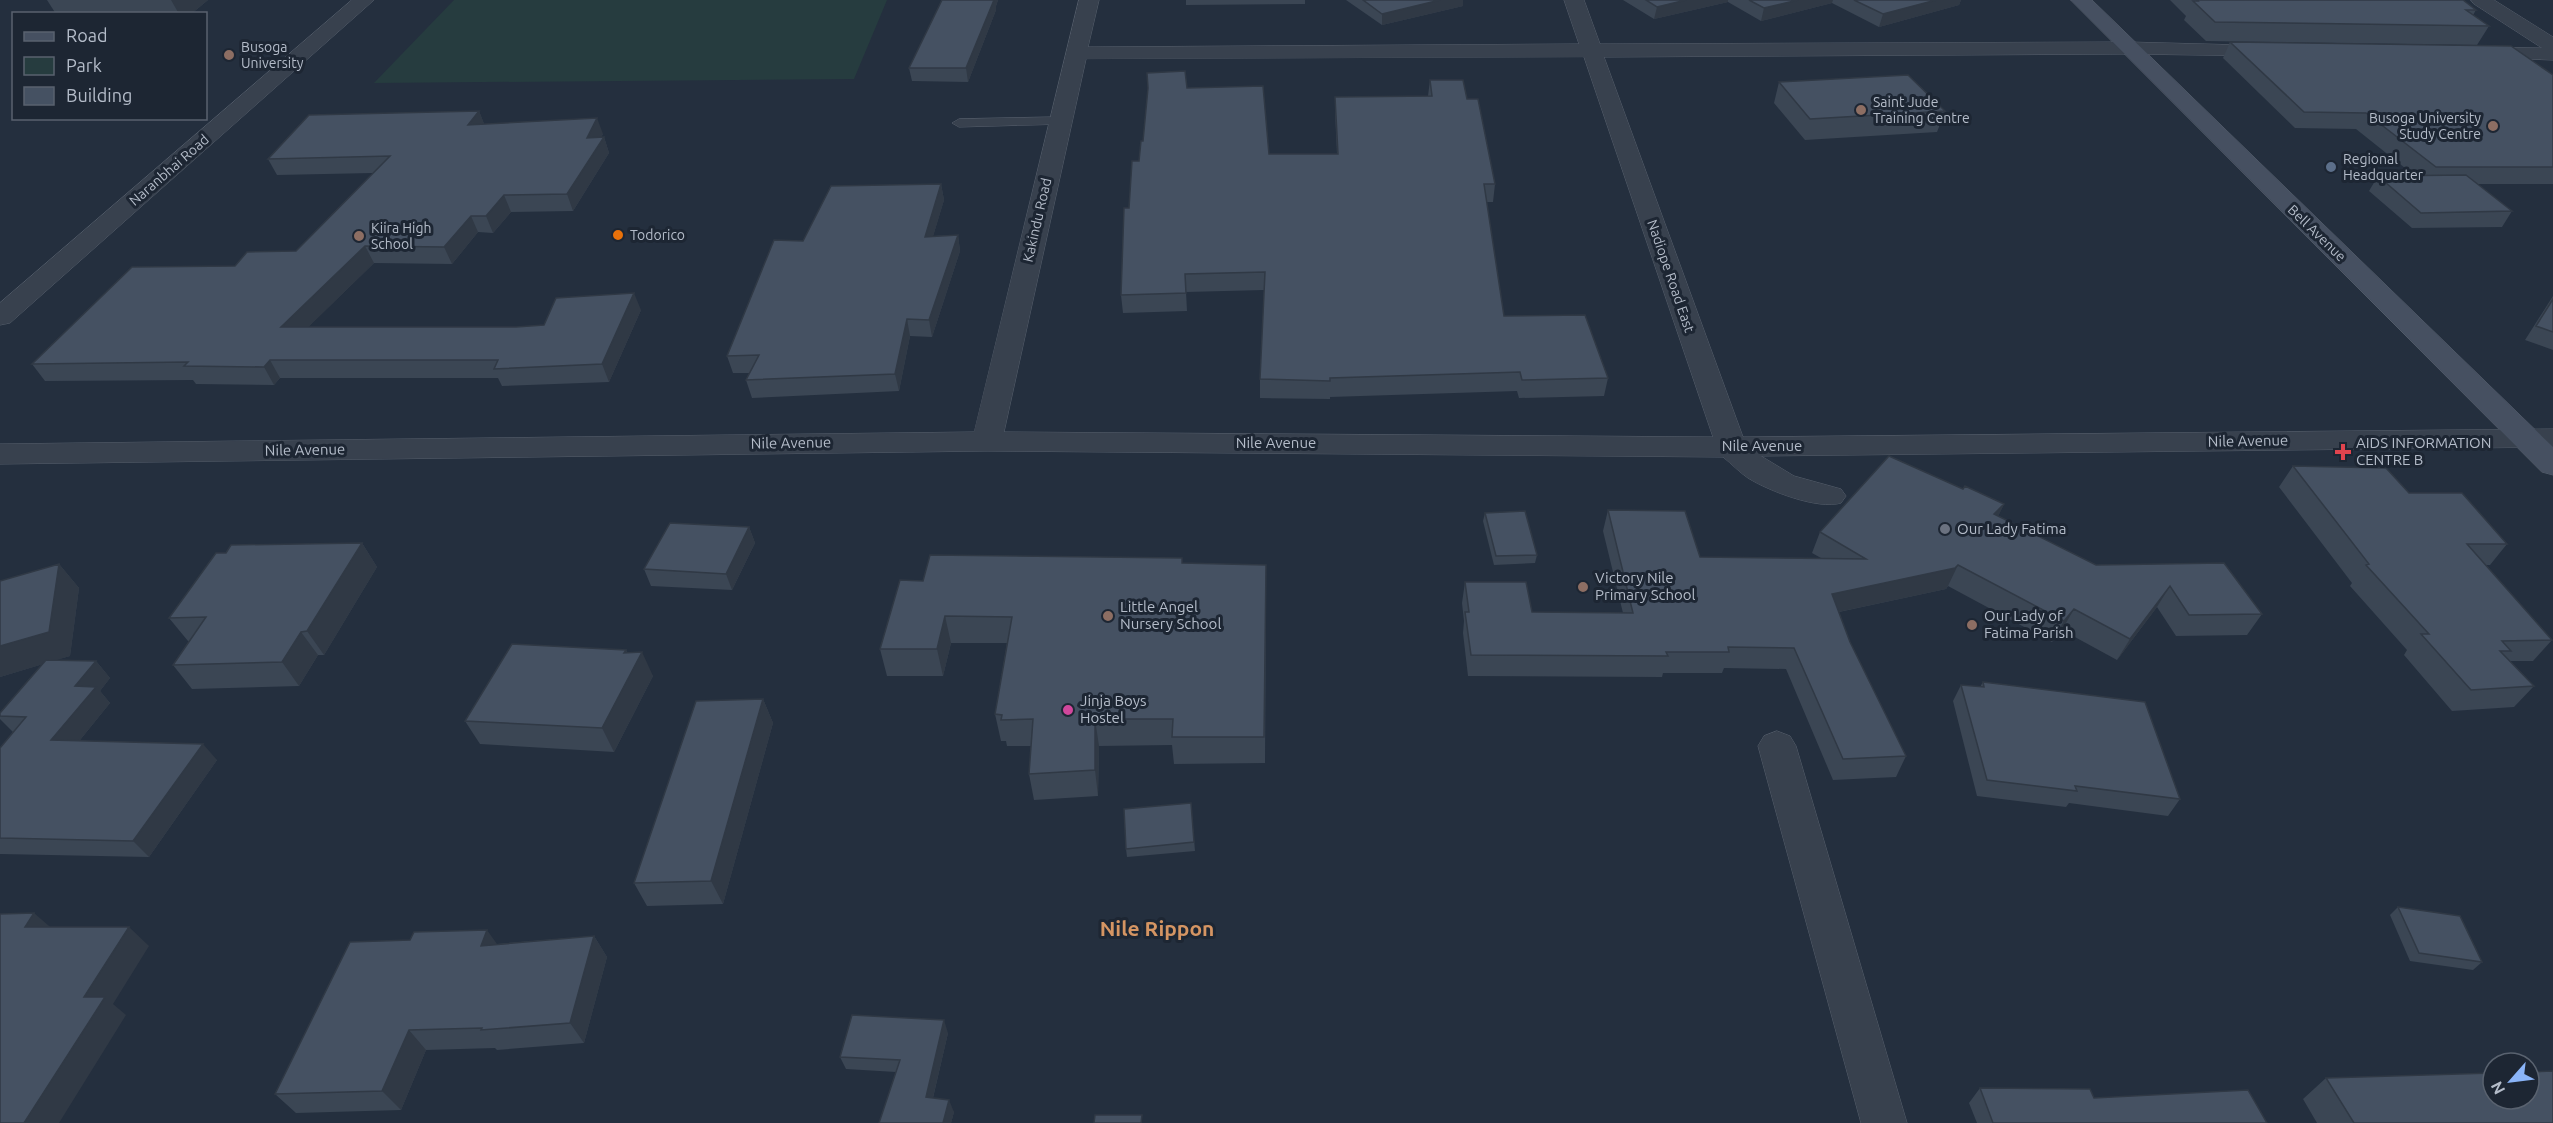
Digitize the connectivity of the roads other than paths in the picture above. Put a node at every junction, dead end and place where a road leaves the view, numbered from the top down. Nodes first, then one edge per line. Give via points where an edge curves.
1 (364, 0) edge
2 (1089, 0) edge
3 (1574, 0) edge
4 (2081, 0) edge
5 (2481, 0) edge
6 (2553, 46) edge
7 (2128, 48) junction
8 (2293, 50) edge
9 (1592, 51) junction
10 (2458, 52) edge
11 (1077, 53) junction
12 (2553, 54) edge
13 (1059, 121) junction
14 (959, 123) dead end
15 (0, 316) edge
16 (2540, 438) edge
17 (987, 441) junction
18 (1731, 447) junction
19 (0, 454) edge
20 (2553, 465) edge
21 (1830, 496) dead end
22 (1777, 746) dead end
23 (1884, 1123) edge

1 - 15 street, Naranbhai Road
2 - 11 street, Kakindu Road
3 - 9 street, Nadiope Road East
4 - 7 street, Bell Avenue
5 - 6 street
7 - 8 street
7 - 9 street
7 - 16 street, Bell Avenue
9 - 11 street
9 - 18 street, Nadiope Road East
10 - 12 street
11 - 13 street, Kakindu Road
13 - 14 lane
13 - 17 street, Kakindu Road
16 - 18 street, Nile Avenue
16 - 20 street, Bell Avenue
17 - 18 street, Nile Avenue
17 - 19 street, Nile Avenue
18 - 21 street via 1758,470 1783,483
22 - 23 street

